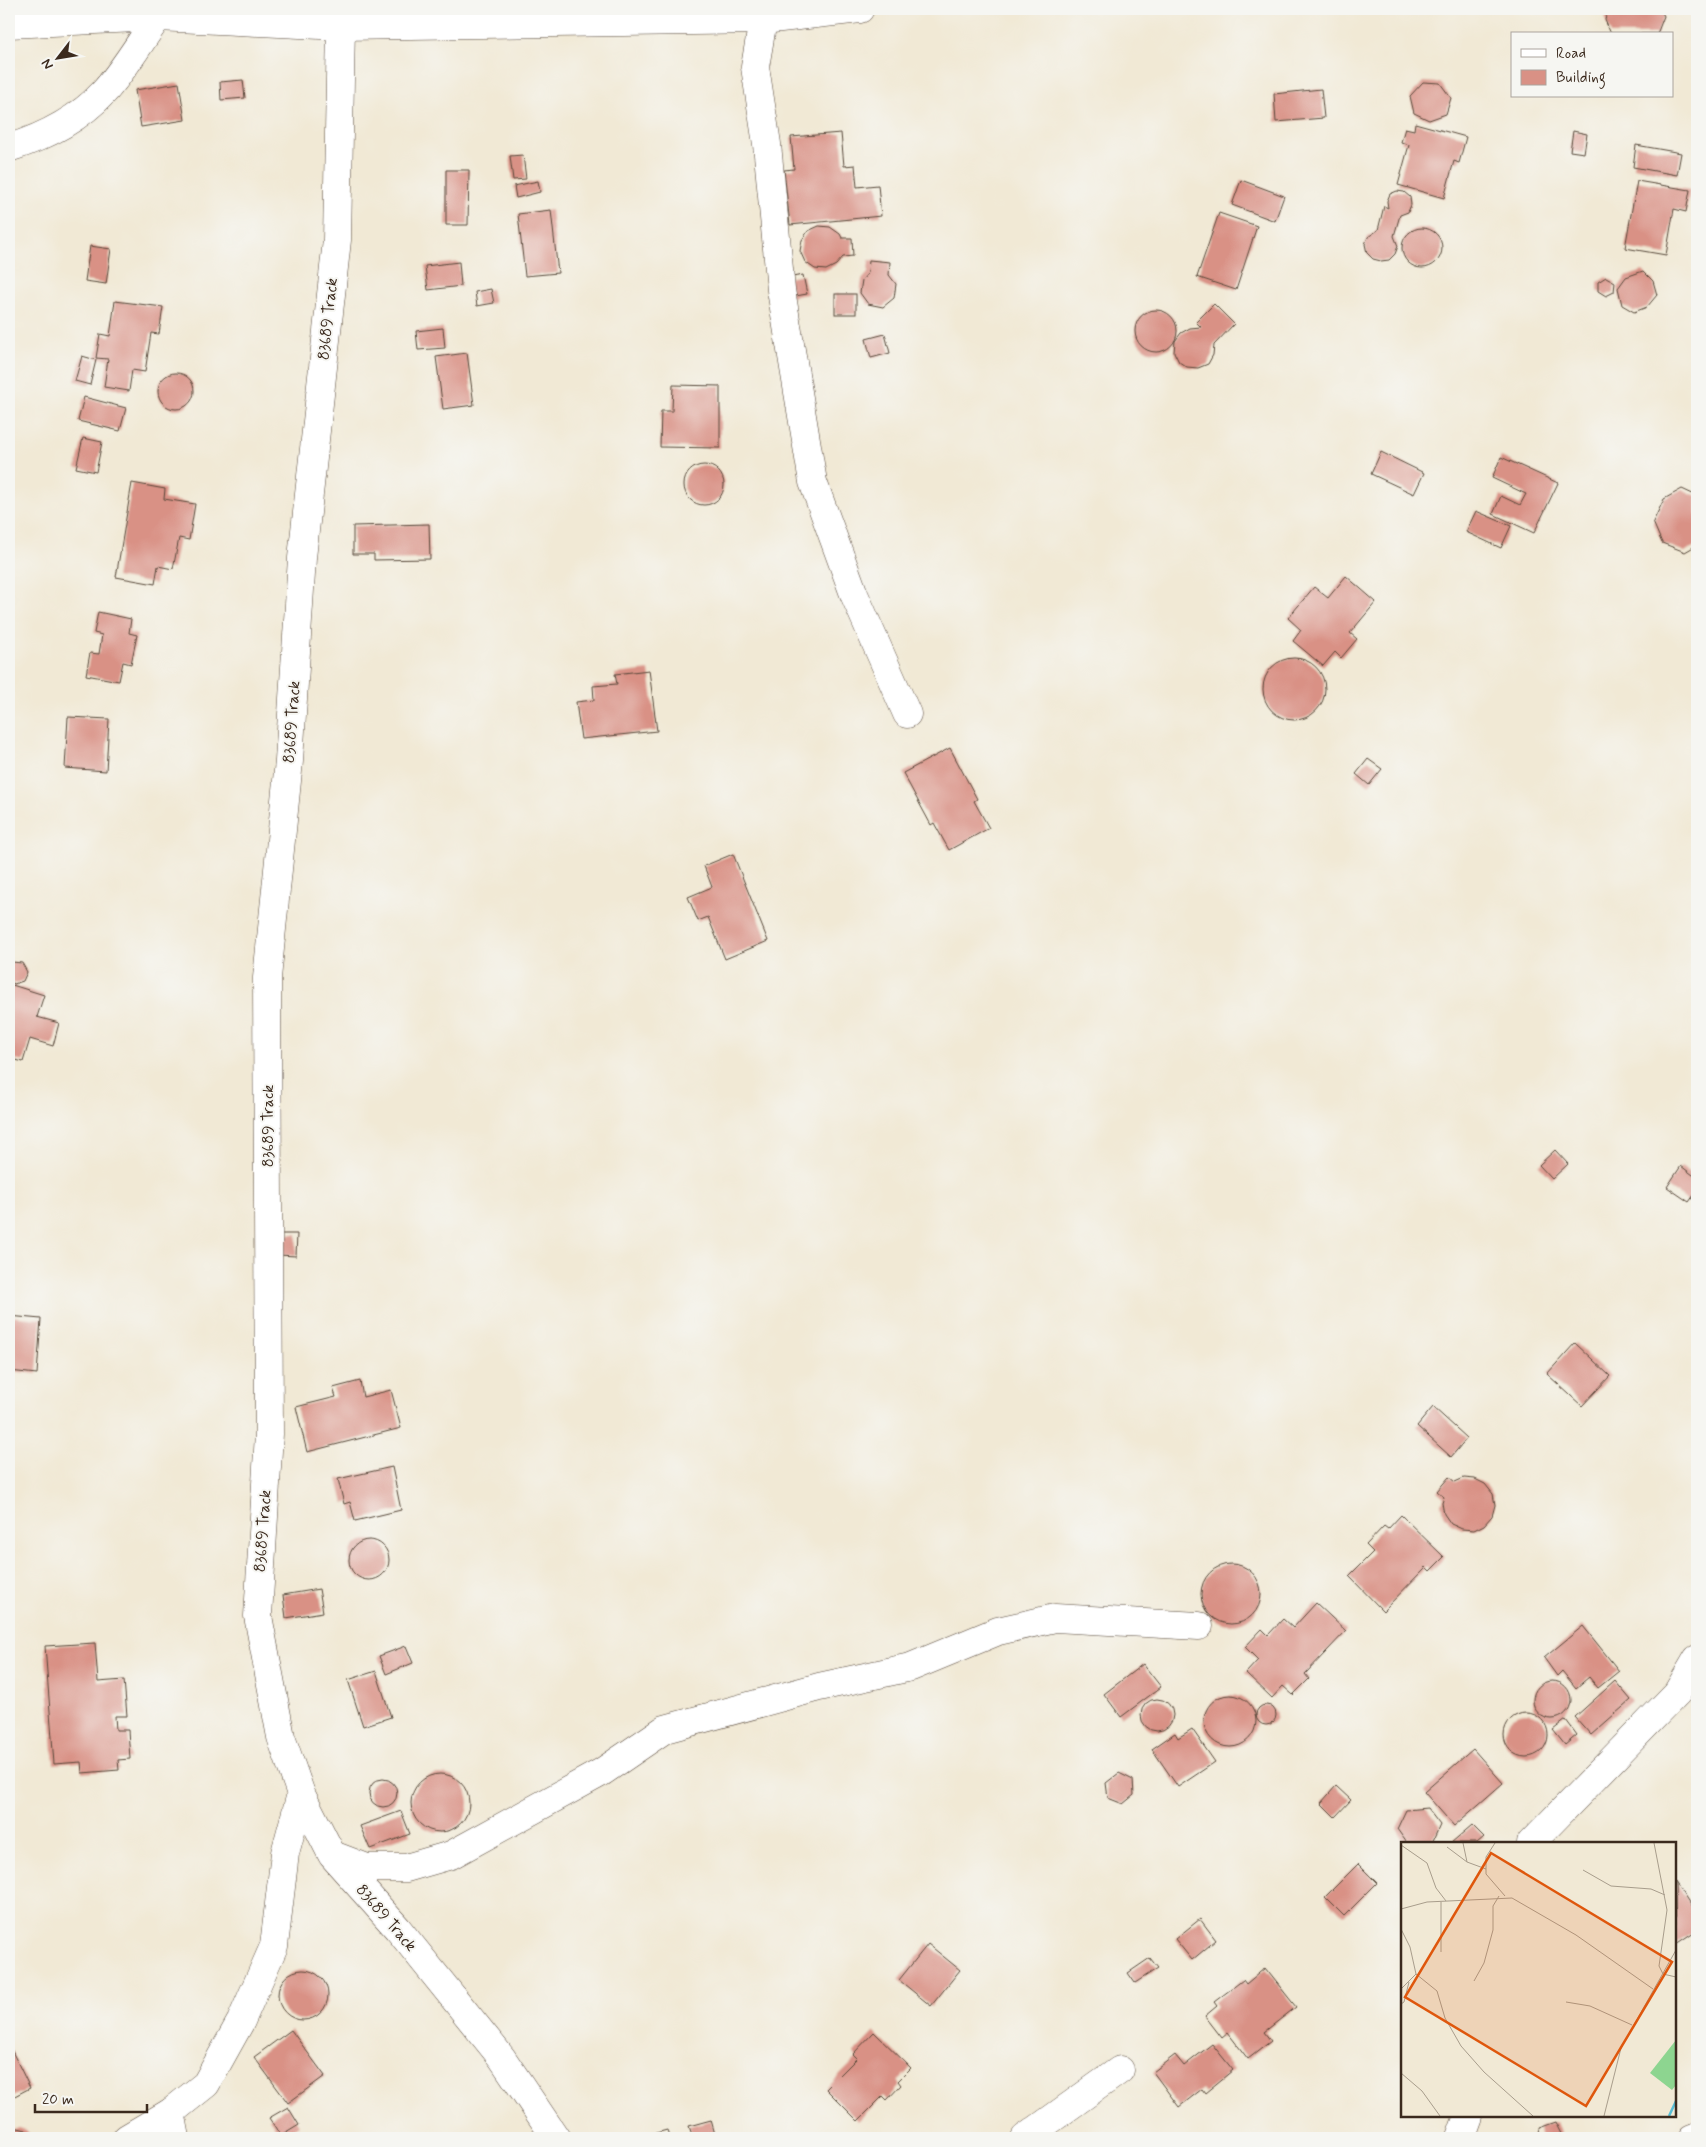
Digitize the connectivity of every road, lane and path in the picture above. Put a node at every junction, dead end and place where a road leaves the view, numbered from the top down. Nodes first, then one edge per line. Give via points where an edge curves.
1 (860, 9) edge
2 (157, 13) edge
3 (763, 20) junction
4 (9, 24) edge
5 (341, 26) junction
6 (9, 148) edge
7 (907, 714) dead end
8 (1199, 1626) dead end
9 (1697, 1659) edge
10 (301, 1794) junction
11 (1532, 1842) edge
12 (332, 1855) junction
13 (1120, 2070) dead end
14 (1468, 2117) edge
15 (173, 2125) edge
16 (1697, 2136) edge
17 (127, 2138) edge
18 (556, 2138) edge
19 (1025, 2138) edge
20 (1460, 2138) edge
21 (1691, 2138) edge

1 - 3 street
2 - 4 street
2 - 5 street
2 - 6 street via 104,92 48,134
3 - 5 street
3 - 7 street via 755,67 767,144 781,290 813,482 854,594
5 - 10 street, 83689 Track via 337,240 302,558 289,761 267,978 269,1434 258,1616 281,1737
8 - 12 street via 1055,1618 998,1631 911,1667 819,1687 665,1730 602,1772 451,1855 406,1868 367,1868
9 - 11 street via 1677,1693
10 - 12 street, 83689 Track
10 - 15 street via 285,1853 274,1946 241,2022 206,2084
12 - 18 street, 83689 Track via 398,1929 502,2058
13 - 19 street
14 - 20 street
15 - 17 street
16 - 21 street

